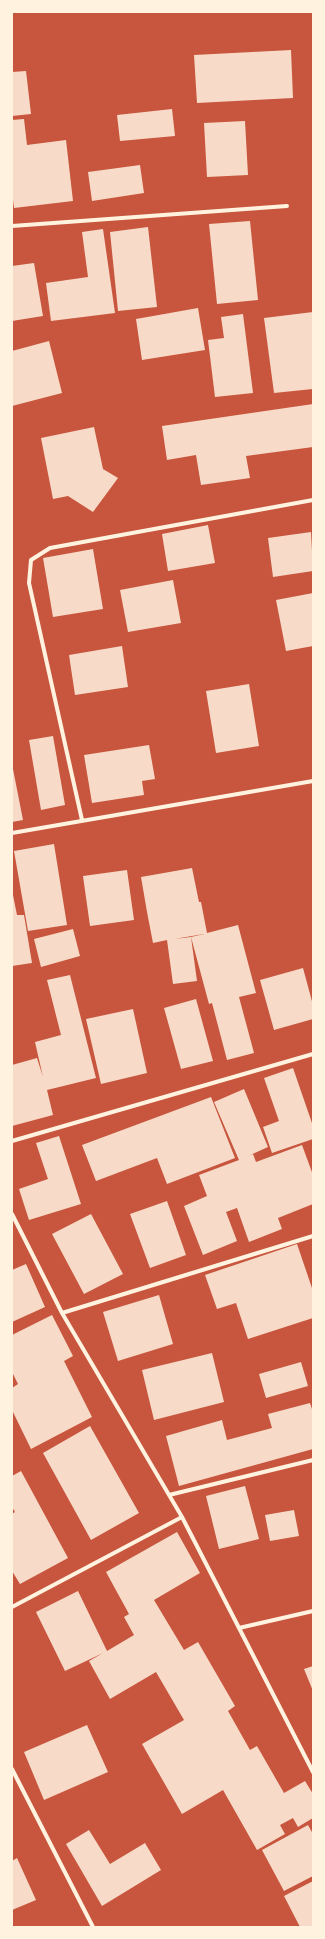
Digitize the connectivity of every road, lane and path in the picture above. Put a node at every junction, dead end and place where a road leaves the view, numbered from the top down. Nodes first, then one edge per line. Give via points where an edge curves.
1 (287, 206) dead end
2 (12, 226) edge
3 (313, 500) edge
4 (313, 781) edge
5 (82, 820) junction
6 (12, 833) edge
7 (313, 1054) edge
8 (12, 1141) edge
9 (12, 1214) edge
10 (313, 1236) edge
11 (62, 1313) junction
12 (313, 1460) edge
13 (169, 1495) junction
14 (182, 1517) junction
15 (12, 1607) edge
16 (313, 1611) edge
17 (239, 1628) junction
18 (12, 1769) edge
19 (313, 1772) edge
20 (93, 1927) edge

1 - 2 street
3 - 5 street via 50,548 31,560 29,583
4 - 5 street
5 - 6 street
7 - 8 street
9 - 11 street
10 - 11 street
11 - 13 street
12 - 13 street
13 - 14 street
14 - 15 street
14 - 17 street
16 - 17 street
17 - 19 street
18 - 20 street

